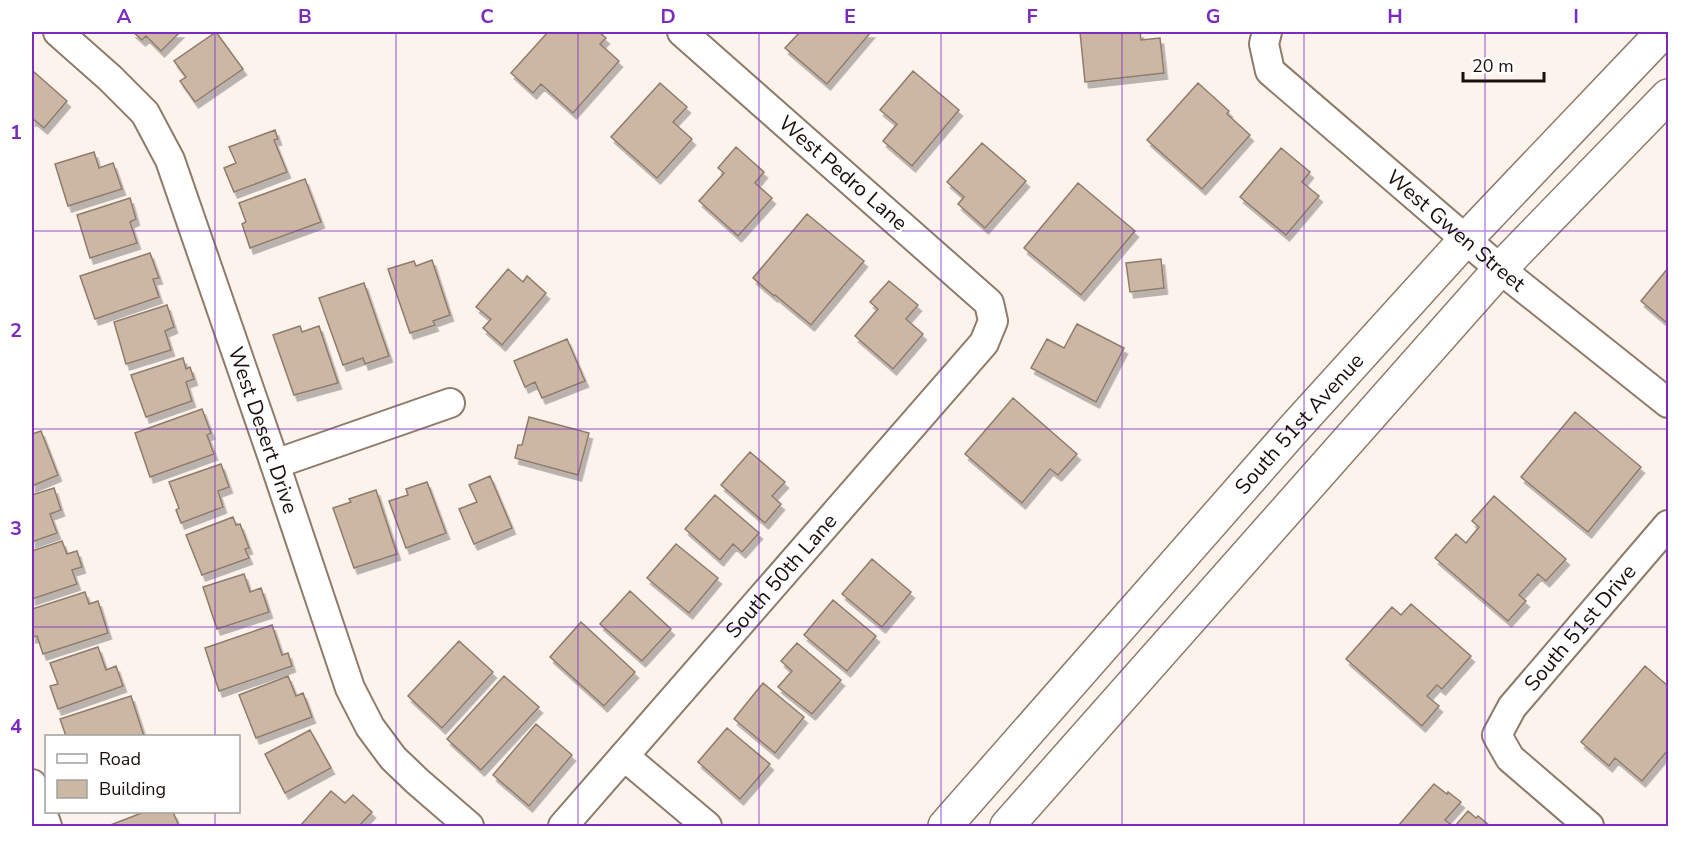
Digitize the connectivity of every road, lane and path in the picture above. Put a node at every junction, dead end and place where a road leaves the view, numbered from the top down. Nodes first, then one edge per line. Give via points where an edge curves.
1 (58, 32) edge
2 (682, 32) edge
3 (1663, 32) edge
4 (1265, 38) edge
5 (1668, 96) edge
6 (1466, 239) junction
7 (1500, 269) junction
8 (993, 321) joint
9 (450, 403) dead end
10 (1668, 403) edge
11 (275, 464) junction
12 (1668, 525) edge
13 (624, 756) junction
14 (32, 784) edge
15 (47, 826) edge
16 (469, 826) edge
17 (562, 826) edge
18 (707, 826) edge
19 (945, 826) edge
20 (1007, 826) edge
21 (1589, 826) edge

1 - 11 street, West Desert Drive via 145,113 170,160
2 - 8 street, West Pedro Lane via 989,303
3 - 6 main road, South 51st Avenue
4 - 6 street, West Gwen Street via 1270,71
5 - 7 main road
6 - 7 street, West Gwen Street
6 - 19 main road, South 51st Avenue
7 - 10 street, West Gwen Street
7 - 20 main road
8 - 13 street, South 50th Lane via 984,343
9 - 11 street
11 - 16 street, West Desert Drive via 334,646 370,727 393,758
12 - 21 street, South 51st Drive via 1512,707 1497,735 1510,758
13 - 17 street, South 50th Lane
13 - 18 street
14 - 15 street

